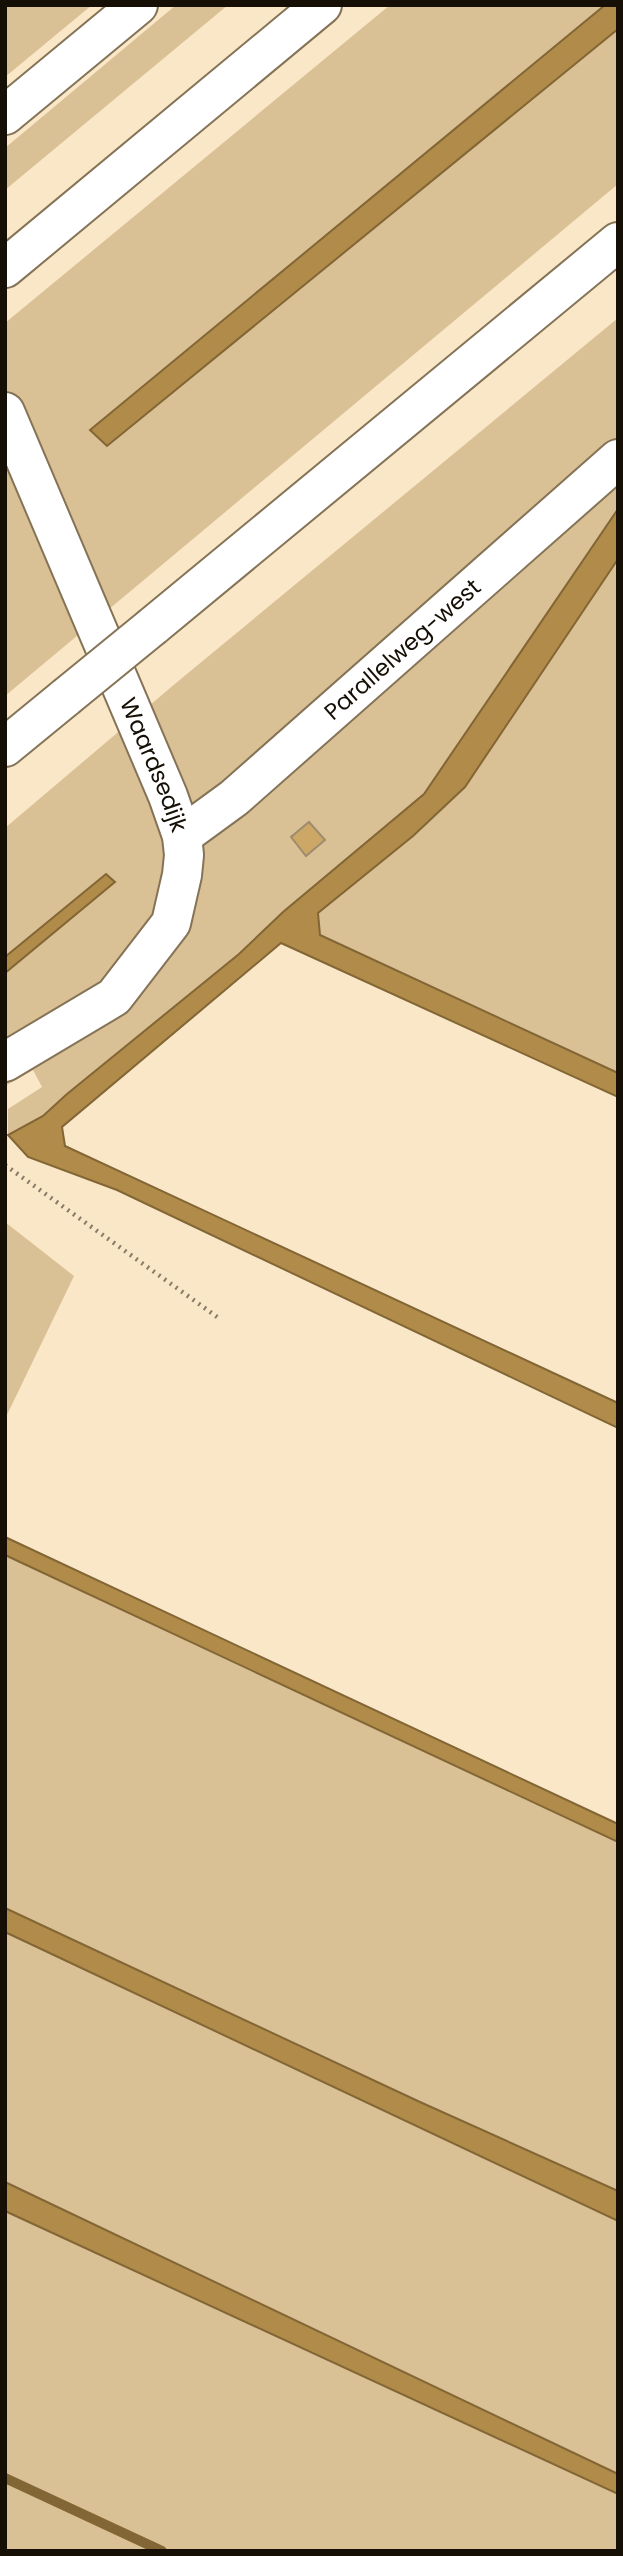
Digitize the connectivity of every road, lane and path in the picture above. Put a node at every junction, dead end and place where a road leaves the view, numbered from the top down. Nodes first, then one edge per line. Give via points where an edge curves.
1 (138, 5) edge
2 (322, 5) edge
3 (5, 116) edge
4 (618, 242) edge
5 (18, 258) edge
6 (5, 412) edge
7 (618, 459) edge
8 (5, 747) edge
9 (182, 836) junction
10 (5, 1062) edge
11 (5, 1165) edge
12 (220, 1319) dead end

1 - 3 main road
2 - 5 main road
4 - 8 main road, bridge
6 - 9 main road, Waardsedijk
7 - 9 main road, Parallelweg-west via 234,798
9 - 10 main road, Waardsedijk via 182,875 171,923 114,997
11 - 12 path

